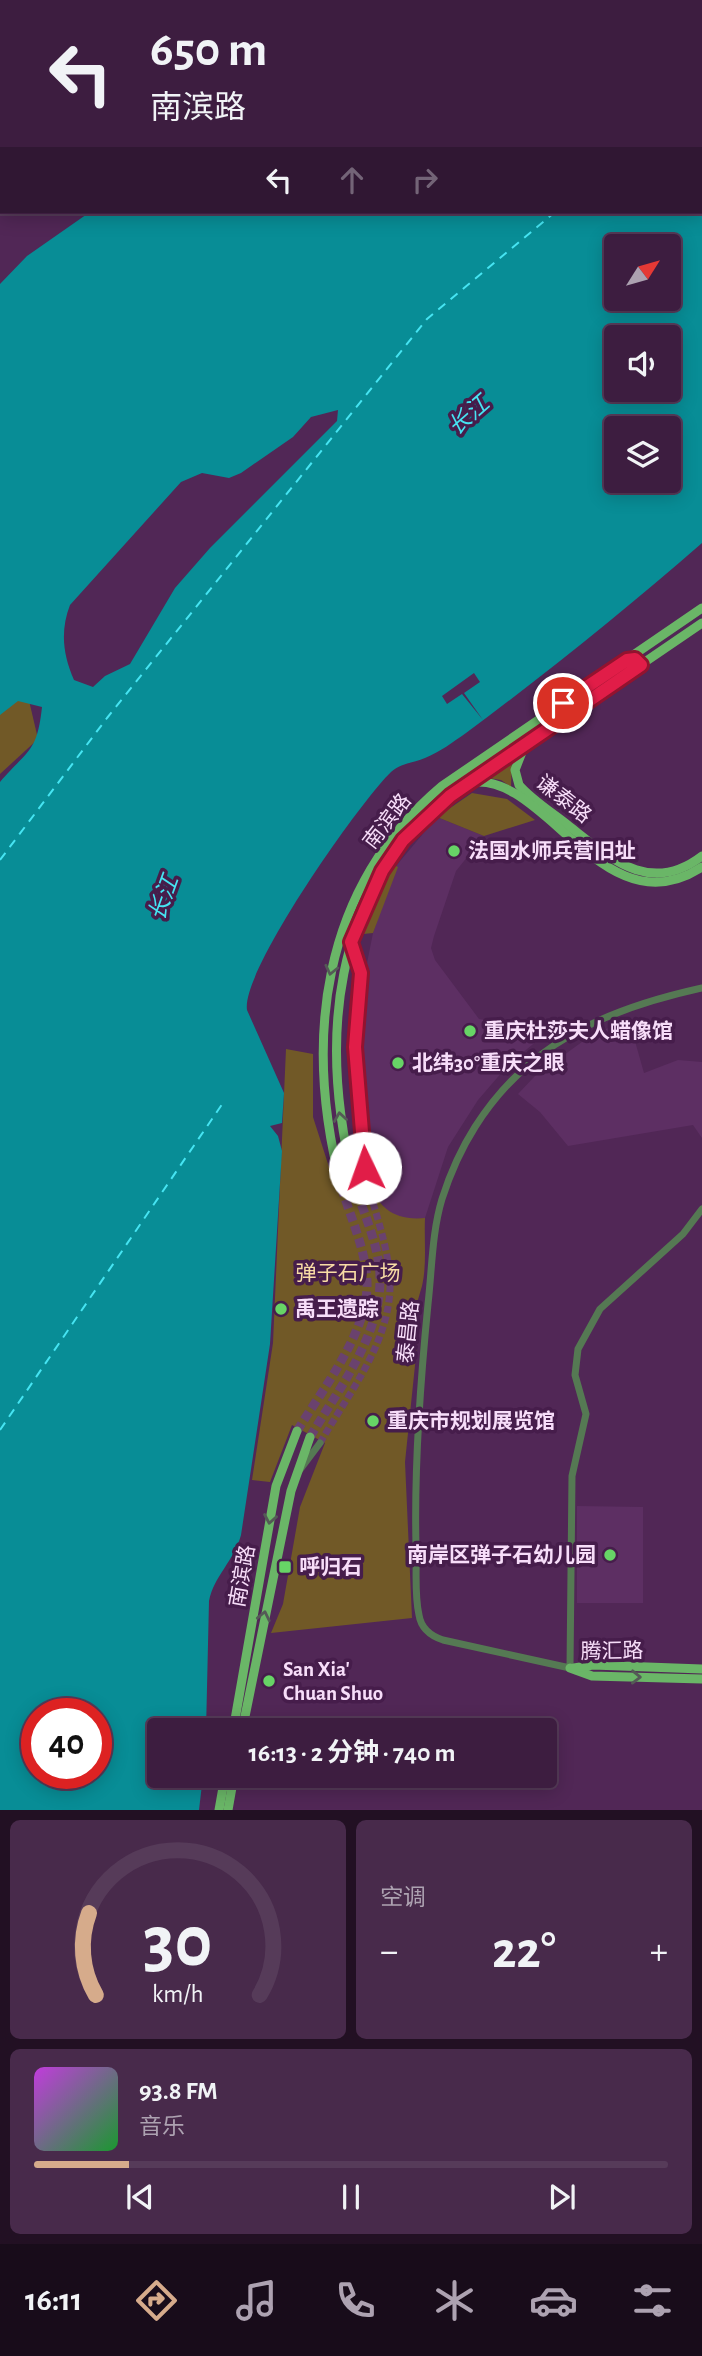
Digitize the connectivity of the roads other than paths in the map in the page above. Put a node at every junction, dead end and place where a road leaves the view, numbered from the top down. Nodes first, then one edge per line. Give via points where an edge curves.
1 (702, 610) edge
2 (702, 623) edge
3 (669, 646) junction
4 (627, 660) junction
5 (641, 665) junction
6 (525, 745) junction
7 (468, 783) junction
8 (702, 856) edge
9 (702, 867) edge
10 (351, 942) junction
11 (702, 988) edge
12 (366, 1179) tunnel mouth
13 (354, 1183) tunnel mouth
14 (342, 1189) tunnel mouth
15 (702, 1209) edge
16 (297, 1431) tunnel mouth
17 (310, 1437) tunnel mouth
18 (320, 1443) tunnel mouth
19 (294, 1477) junction
20 (278, 1482) junction
21 (292, 1487) junction
22 (570, 1668) junction
23 (702, 1669) edge
24 (702, 1679) edge
25 (235, 1718) edge
26 (245, 1718) edge
27 (223, 1788) edge
28 (232, 1788) edge
29 (219, 1810) edge
30 (228, 1810) edge

1 - 3 main road via 659,643 661,648
1 - 4 main road, 南滨路
2 - 3 main road, 南滨路
3 - 5 main road, 南滨路
4 - 5 main road via 635,659
4 -> 14 main road, 南滨路 via 434,793 396,833 363,884 330,970 323,1029 325,1117
5 - 6 main road, 南滨路
6 - 7 main road, 南滨路
6 - 8 main road, 谦泰路 via 515,770 519,785 615,861 639,872 660,873 678,870
7 - 9 main road, 谦泰路 via 505,788 612,869 635,880 667,881
7 - 10 main road, 南滨路 via 434,808 392,855
10 - 12 street via 361,973 355,1047
13 -> 10 main road, 南滨路 via 338,1108 335,1046
11 - 22 street, 泰昌路 via 595,1019 532,1062 502,1090 474,1129 451,1175 437,1223 419,1387 415,1471 418,1614 424,1628 443,1640
15 - 22 street via 682,1234 600,1309 578,1349 575,1375 586,1414 572,1476
16 - 20 main road, 南滨路
17 - 19 main road, 南滨路
18 - 19 street, 南滨路
19 - 21 main road, 南滨路
20 - 21 main road via 285,1479
20 -> 25 main road, 南滨路
26 -> 21 main road, 南滨路
22 - 23 main road, 腾汇路
22 -> 24 main road, 腾汇路 via 592,1676
27 - 29 main road
28 - 30 main road

